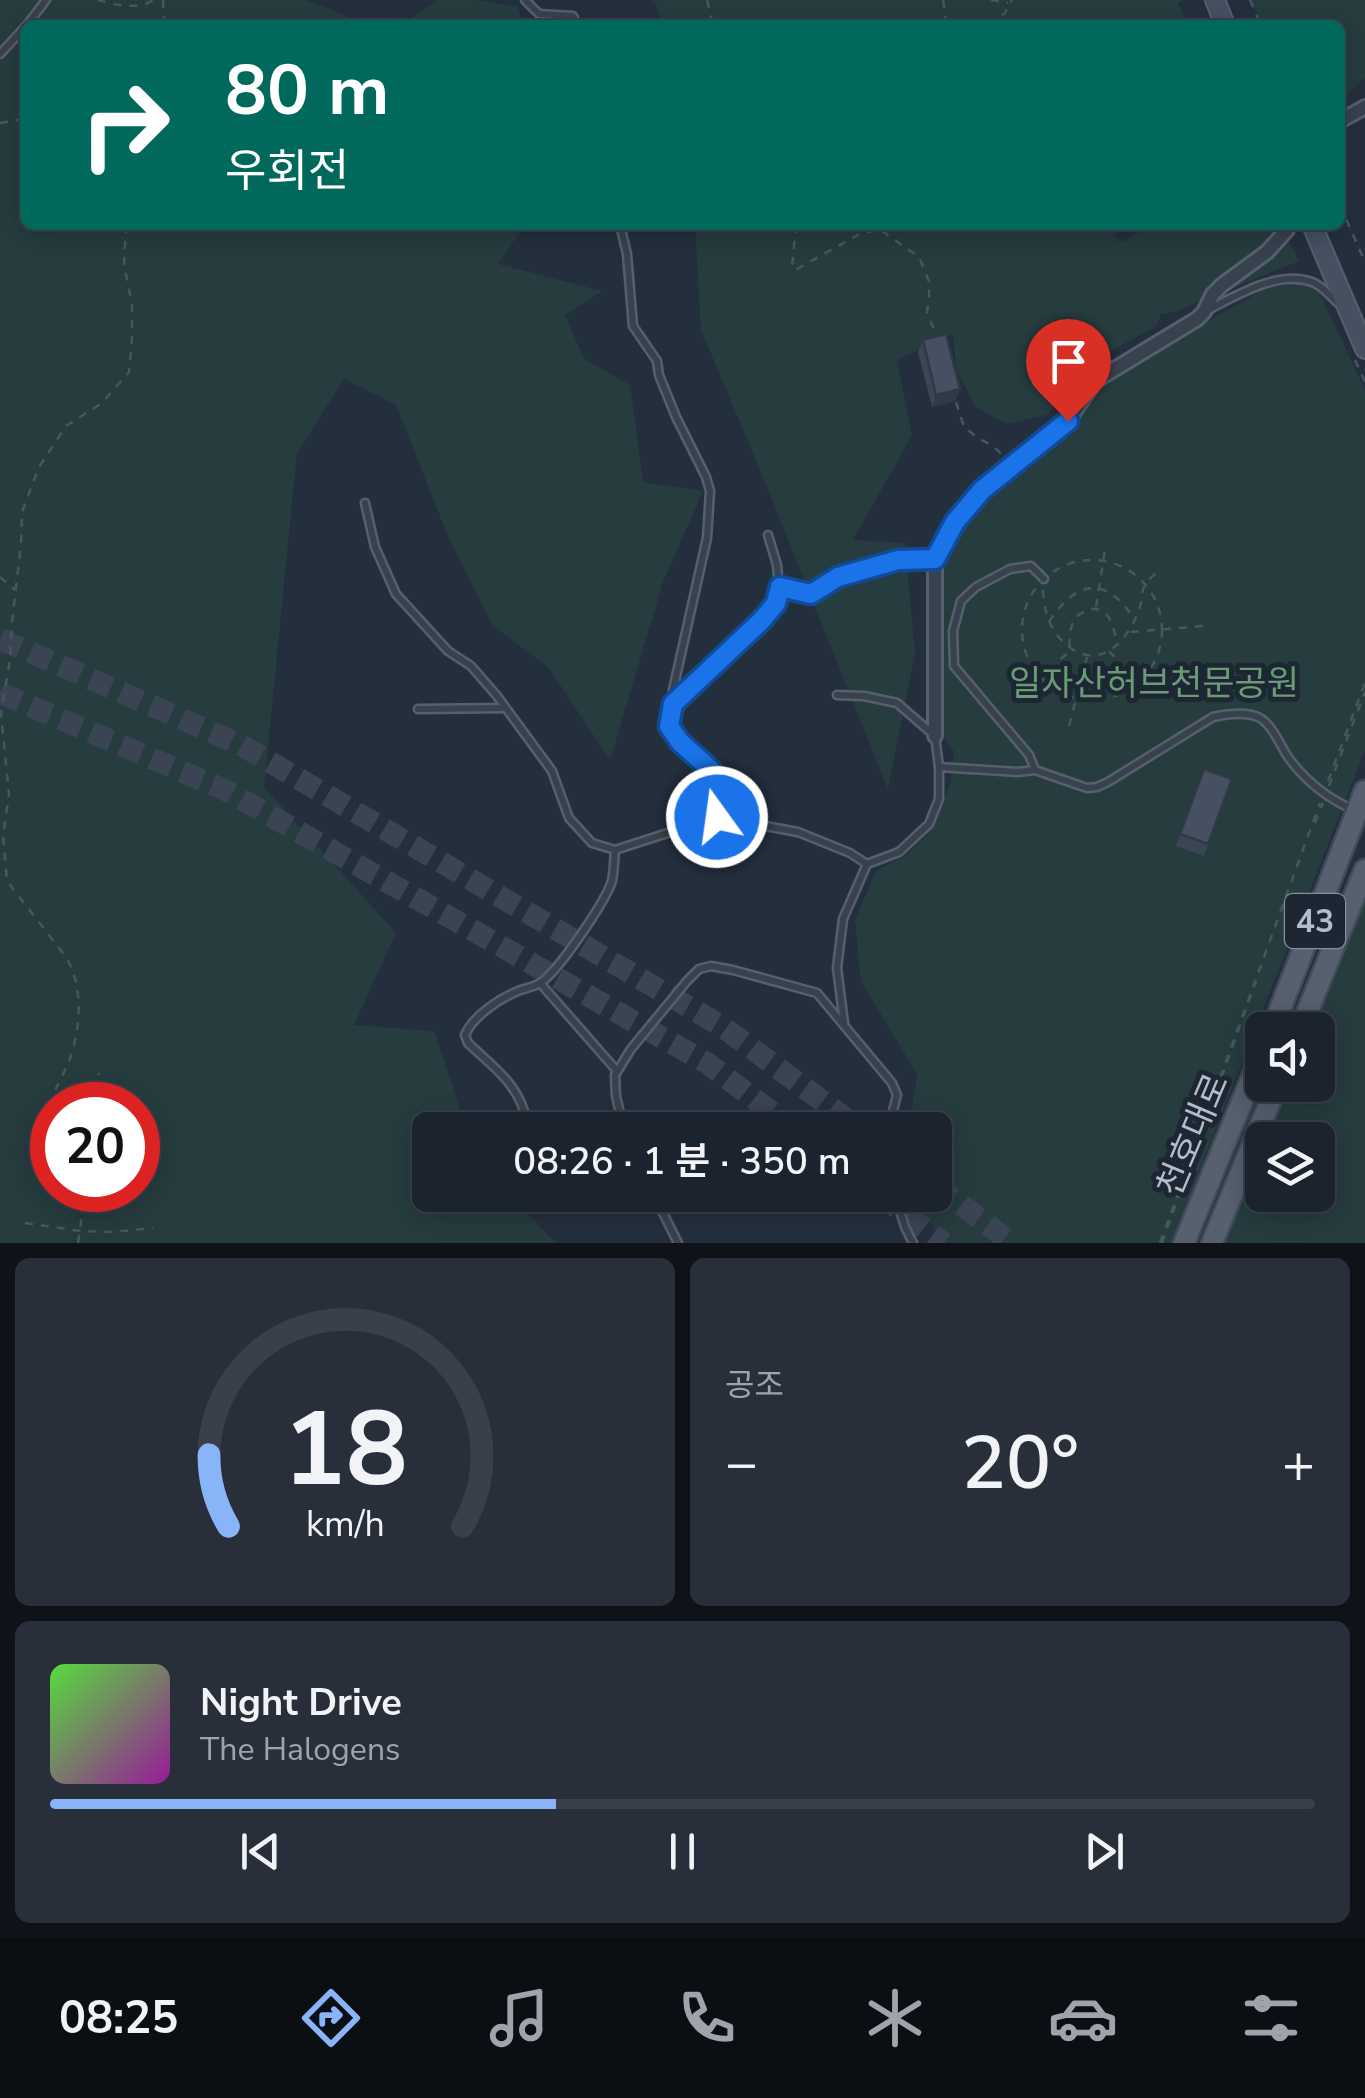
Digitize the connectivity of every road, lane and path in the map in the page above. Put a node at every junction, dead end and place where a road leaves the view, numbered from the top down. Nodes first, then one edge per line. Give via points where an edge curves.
1 (46, 0) edge
2 (98, 0) edge
3 (153, 0) edge
4 (525, 0) edge
5 (990, 0) edge
6 (1000, 1) edge
7 (1011, 1) edge
8 (31, 20) edge
9 (575, 20) edge
10 (996, 20) edge
11 (20, 32) edge
12 (0, 54) edge
13 (1345, 216) edge
14 (126, 230) edge
15 (621, 230) edge
16 (796, 230) edge
17 (876, 230) edge
18 (880, 230) edge
19 (1287, 230) dead end
20 (1314, 230) edge
21 (1365, 262) edge
22 (1204, 312) junction
23 (1351, 315) junction
24 (942, 346) edge
25 (1358, 350) edge
26 (1365, 382) edge
27 (956, 401) edge
28 (1012, 466) junction
29 (366, 503) dead end
30 (768, 535) dead end
31 (1105, 550) dead end
32 (935, 559) junction
33 (1103, 561) junction
34 (1160, 570) dead end
35 (0, 577) edge
36 (1044, 578) junction
37 (1144, 584) junction
38 (780, 587) junction
39 (1099, 588) junction
40 (16, 591) junction
41 (1096, 609) junction
42 (1134, 620) junction
43 (1049, 623) junction
44 (1204, 626) dead end
45 (1162, 629) junction
46 (1130, 632) junction
47 (1118, 646) junction
48 (1070, 648) junction
49 (1110, 651) junction
50 (1087, 655) junction
51 (1039, 676) junction
52 (1138, 682) junction
53 (1023, 689) dead end
54 (837, 696) dead end
55 (1077, 698) junction
56 (673, 704) junction
57 (418, 708) dead end
58 (506, 708) junction
59 (1069, 726) dead end
60 (934, 736) junction
61 (938, 768) junction
62 (1034, 770) junction
63 (1365, 791) edge
64 (1357, 811) junction
65 (703, 820) junction
66 (616, 850) junction
67 (867, 864) junction
68 (1365, 870) edge
69 (1282, 907) dead end
70 (540, 983) junction
71 (1279, 1012) edge
72 (1307, 1012) edge
73 (844, 1024) junction
74 (617, 1071) junction
75 (99, 1073) dead end
76 (58, 1082) edge
77 (95, 1082) edge
78 (1245, 1094) edge
79 (1270, 1102) edge
80 (524, 1112) edge
81 (620, 1112) edge
82 (892, 1112) edge
83 (82, 1212) edge
84 (662, 1212) edge
85 (900, 1212) edge
86 (25, 1223) dead end
87 (153, 1228) dead end
88 (80, 1230) junction
89 (78, 1243) edge
90 (678, 1243) edge
91 (914, 1243) edge
92 (1161, 1243) edge
93 (1184, 1243) edge
94 (1212, 1243) edge

1 - 8 lane
2 - 3 path via 132,6
4 - 9 lane via 539,14
5 - 6 path
6 - 7 path
7 - 10 path
11 - 12 lane
13 - 21 path
14 - 40 path via 132,304 128,372 102,404 66,426 38,467 22,512
15 - 56 lane via 633,326 657,361 710,492 708,538
16 - 17 path via 796,270
18 - 24 path via 919,257 930,284 927,314
19 - 22 street via 1222,285
20 - 23 main road
22 - 23 lane via 1265,283 1291,279 1320,286
22 - 28 street via 1095,381 1068,421
23 - 25 main road
25 - 26 path
27 - 28 path via 964,427
28 - 32 street via 955,522
29 - 58 lane via 396,594
30 - 38 lane
31 - 33 path
32 - 38 lane via 898,560 838,577 811,594
32 - 60 street
33 - 36 path via 1072,563
33 - 37 path
33 - 39 path
34 - 37 path
35 - 40 path
36 - 43 path
36 - 51 path via 1031,596 1022,637
36 - 62 lane via 1031,566 976,587 961,601 953,630 954,666 1029,755
37 - 42 path
37 - 45 path via 1158,605
38 - 56 lane via 762,620
39 - 41 path
39 - 42 path via 1120,600
39 - 43 path via 1072,594
40 - 76 path via 1,714 8,794 3,836 7,881 78,984 73,1050
41 - 47 path via 1110,618
41 - 48 path via 1072,622
42 - 46 path
43 - 48 path
44 - 45 path
45 - 46 path
45 - 52 path via 1156,658
46 - 47 path
47 - 49 path
48 - 50 path
48 - 51 path
49 - 50 path
49 - 52 path
50 - 55 path
51 - 53 path
51 - 55 path
52 - 55 path via 1109,698
54 - 60 lane via 898,703
55 - 59 path
56 - 65 lane via 669,726 711,770
57 - 58 lane
58 - 66 lane via 552,771 568,818 592,843
60 - 61 lane
61 - 62 lane
61 - 67 lane via 939,799 929,824 899,852
62 - 64 lane via 1097,786 1213,716 1252,716 1267,724 1314,787
63 - 64 main road, 43
64 - 71 main road, 43
65 - 66 lane
65 - 67 lane via 798,832
66 - 70 lane via 603,900
67 - 73 lane via 842,918 837,968
68 - 72 main road, 43
69 - 92 path
70 - 74 lane
70 - 80 lane via 489,1008 465,1035 520,1096
73 - 74 lane via 817,993 711,966 687,982
73 - 82 lane via 892,1083
74 - 81 lane
75 - 77 path
78 - 93 main road, 천호대로
79 - 94 main road, 천호대로
83 - 88 path
84 - 90 lane
85 - 91 lane
86 - 88 path
87 - 88 path
88 - 89 path

